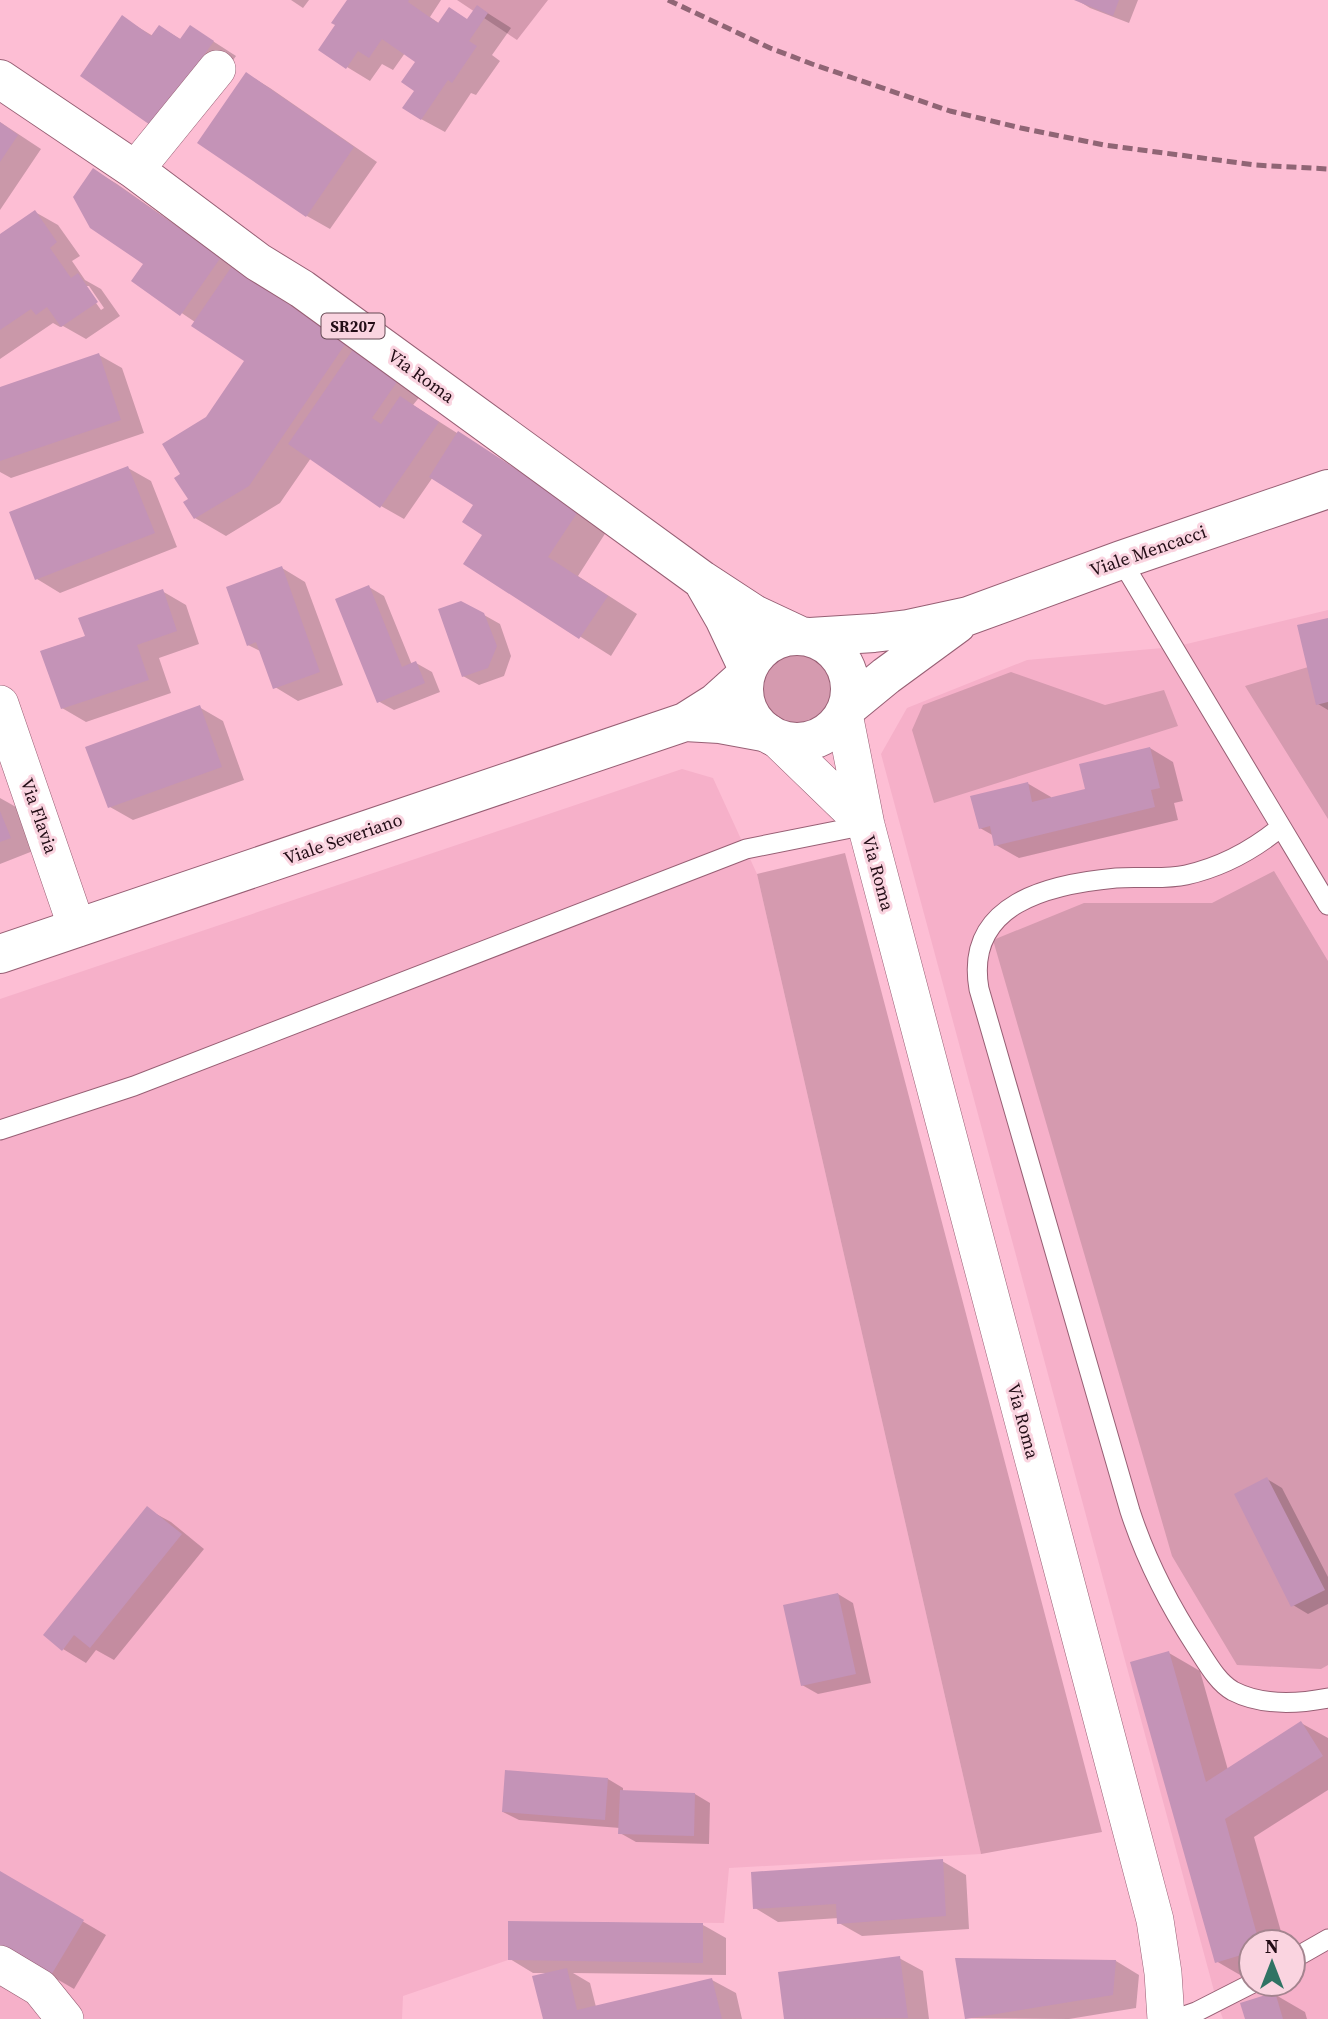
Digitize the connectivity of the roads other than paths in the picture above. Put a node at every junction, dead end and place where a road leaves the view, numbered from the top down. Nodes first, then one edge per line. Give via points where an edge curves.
1 (217, 69) dead end
2 (0, 79) edge
3 (135, 170) junction
4 (1328, 489) edge
5 (1122, 560) junction
6 (702, 580) junction
7 (968, 616) junction
8 (805, 636) junction
9 (746, 673) junction
10 (0, 704) edge
11 (846, 711) junction
12 (685, 722) junction
13 (772, 735) junction
14 (866, 825) junction
15 (1281, 827) junction
16 (1328, 905) edge
17 (77, 928) junction
18 (0, 954) edge
19 (0, 1130) edge
20 (1328, 1698) edge
21 (1328, 1939) edge
22 (1307, 1951) edge
23 (0, 1964) edge
24 (1237, 1991) edge
25 (65, 2019) edge
26 (1166, 2019) edge
27 (1176, 2019) edge

1 - 3 street
2 - 3 main road, Via Roma / SR207
3 - 6 main road, Via Roma / SR207
4 - 5 main road, Viale Mencacci
5 - 7 main road, Viale Mencacci
5 - 15 lane
6 - 8 main road, Via Roma via 754,614
6 - 9 main road, Via Roma
7 - 8 main road, Viale Mencacci via 908,629
7 - 11 main road, Viale Mencacci
8 - 9 main road via 788,636 763,647
8 - 11 main road via 840,656 851,690
9 - 12 main road, Viale Severiano via 715,703
9 - 13 main road via 747,708
10 - 17 street, Via Flavia
11 - 13 main road via 821,737 790,742
11 - 14 street, Via Roma
12 - 13 main road, Viale Severiano
12 - 17 main road, Viale Severiano
13 - 14 street, Via Roma
14 - 19 lane via 746,849 147,1081
14 - 26 street, Via Roma via 1155,1920
15 - 16 lane
15 - 20 lane via 1245,853 1184,875 1095,881 1026,898 984,935 977,974 1130,1511 1153,1571 1207,1664 1232,1690 1250,1698 1288,1703
17 - 18 main road, Viale Severiano
21 - 22 lane
23 - 25 street via 40,1988
24 - 27 lane

